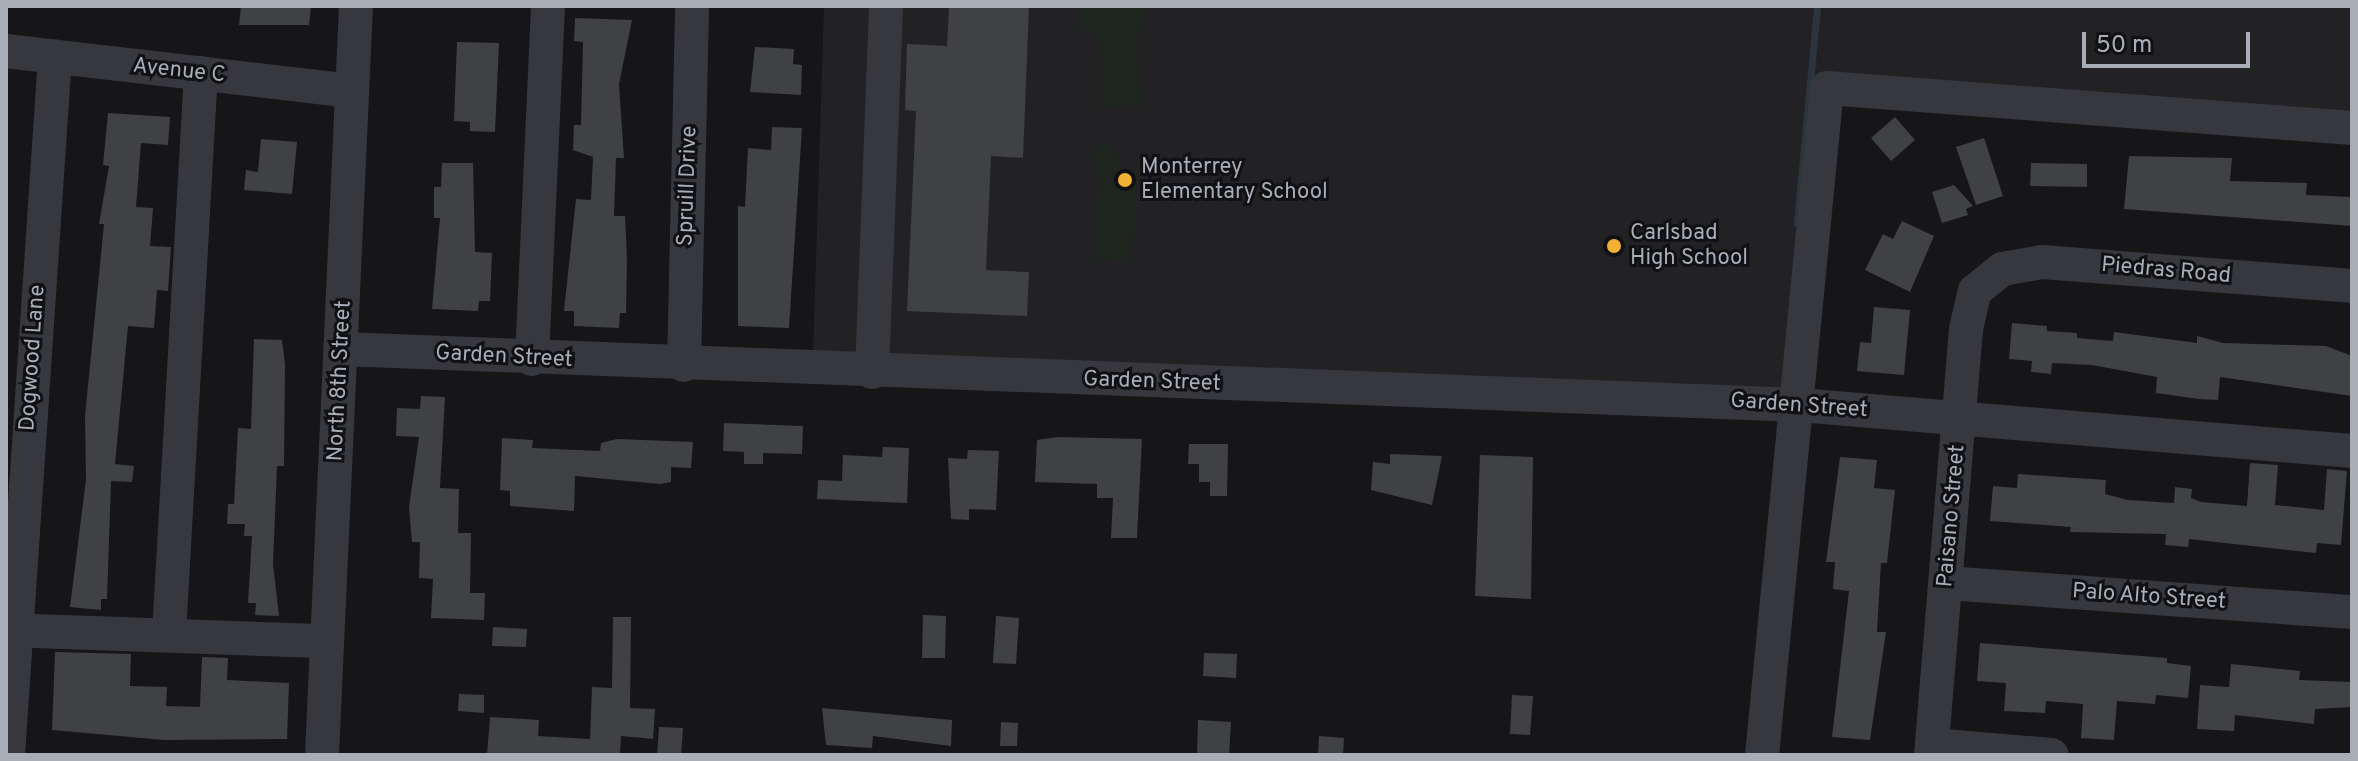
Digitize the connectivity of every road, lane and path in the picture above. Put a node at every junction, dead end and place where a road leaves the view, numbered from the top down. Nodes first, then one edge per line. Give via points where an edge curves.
1 (356, 6) edge
2 (548, 6) edge
3 (692, 6) edge
4 (886, 6) edge
5 (6, 51) edge
6 (55, 57) junction
7 (201, 73) junction
8 (352, 91) junction
9 (2352, 128) edge
10 (1984, 281) joint
11 (2352, 286) edge
12 (343, 349) junction
13 (532, 359) junction
14 (684, 365) junction
15 (872, 372) junction
16 (1799, 405) junction
17 (1961, 419) junction
18 (2352, 451) edge
19 (1946, 583) junction
20 (2352, 612) edge
21 (10, 630) edge
22 (169, 634) junction
23 (326, 641) junction
24 (1932, 750) edge
25 (8, 755) edge
26 (322, 755) edge
27 (1762, 755) edge
28 (2052, 755) edge

1 - 8 street, North 8th Street
2 - 13 street
3 - 14 street, Spruill Drive
4 - 15 street
5 - 6 street, Avenue C
6 - 7 street, Avenue C
6 - 21 street, Dogwood Lane
7 - 8 street, Avenue C
7 - 22 street
8 - 12 street, North 8th Street
9 - 16 street via 1827,88
10 - 11 street, Piedras Road via 2017,264 2042,262
10 - 17 street, Paisano Street via 1969,305
12 - 13 street, Garden Street
12 - 23 street, North 8th Street
13 - 14 street, Garden Street
14 - 15 street, Garden Street
15 - 16 street, Garden Street
16 - 17 street, Garden Street
16 - 27 street
17 - 18 street, Garden Street
17 - 19 street, Paisano Street
19 - 20 street, Palo Alto Street
19 - 24 street, Paisano Street
21 - 22 street
21 - 25 street, Dogwood Lane
22 - 23 street
23 - 26 street, North 8th Street
24 - 28 street

